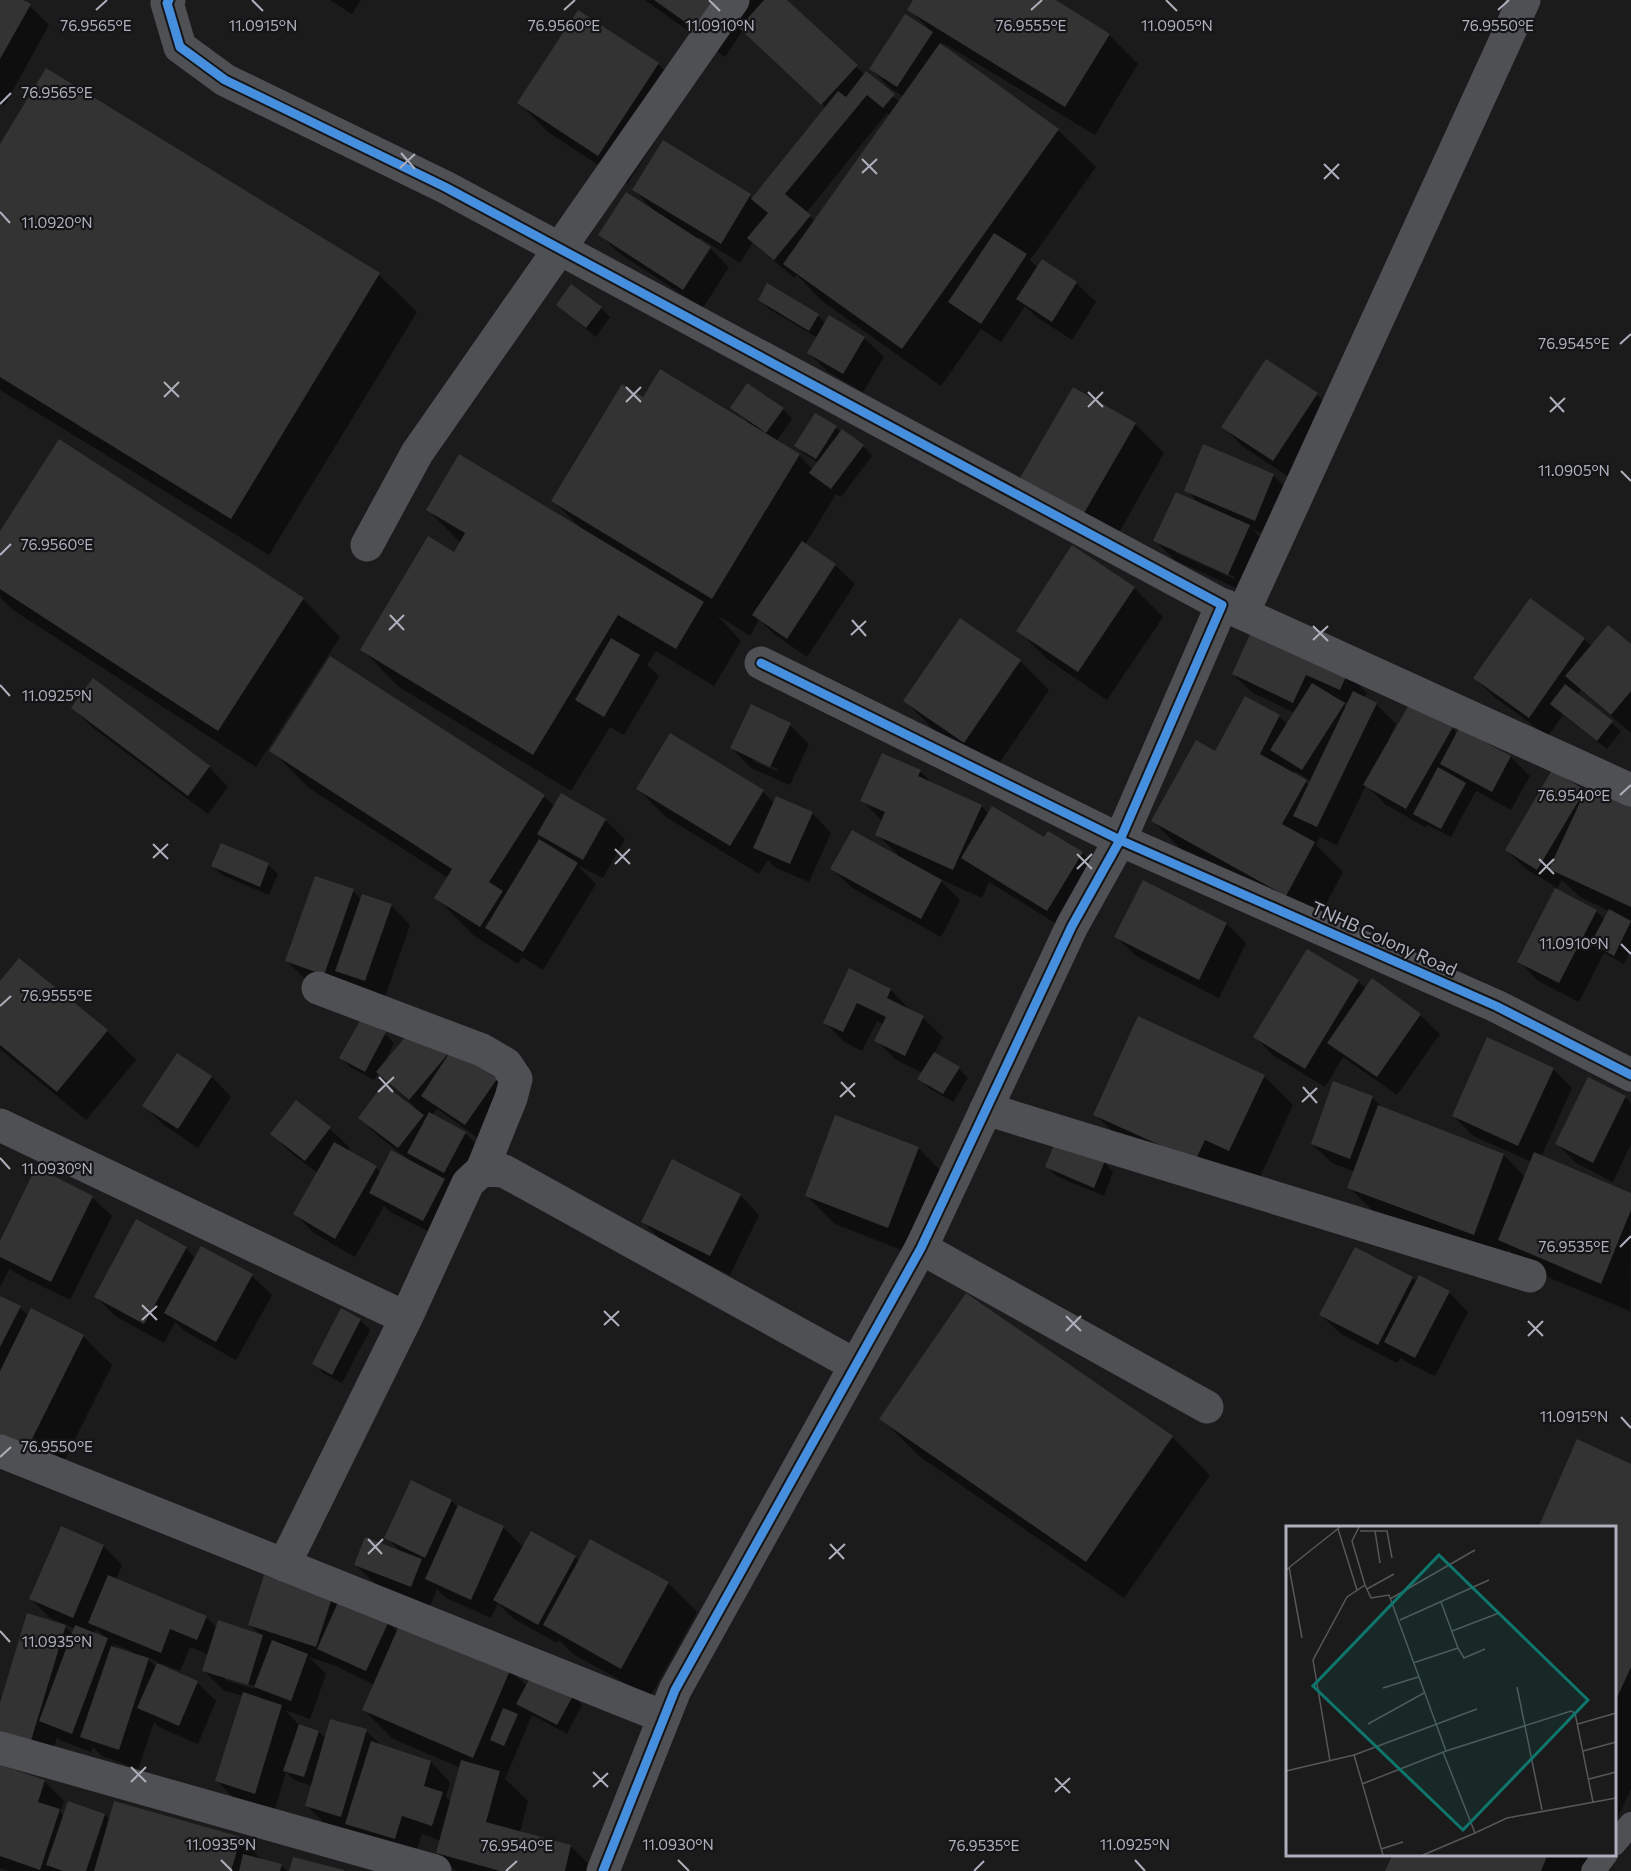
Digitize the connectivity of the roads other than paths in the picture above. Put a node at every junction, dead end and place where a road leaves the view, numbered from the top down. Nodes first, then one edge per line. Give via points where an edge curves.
1 (169, 0) edge
2 (733, 0) edge
3 (1524, 0) edge
4 (558, 249) junction
5 (367, 545) dead end
6 (1233, 609) junction
7 (760, 663) dead end
8 (1631, 790) edge
9 (1120, 840) junction
10 (318, 988) dead end
11 (1631, 1075) edge
12 (986, 1109) junction
13 (0, 1125) edge
14 (482, 1170) junction
15 (921, 1248) junction
16 (1530, 1276) dead end
17 (406, 1318) junction
18 (855, 1365) junction
19 (1207, 1407) dead end
20 (0, 1451) edge
21 (284, 1565) junction
22 (664, 1717) junction
23 (0, 1748) edge
24 (1631, 1824) edge
25 (1616, 1842) edge
26 (1604, 1856) edge
27 (435, 1871) edge
28 (603, 1871) edge
29 (1593, 1871) edge

1 - 4 street via 180,47 225,80 445,187
2 - 4 street
3 - 6 street
4 - 5 street via 417,453
4 - 6 street
6 - 8 street
6 - 9 street
7 - 9 street, TNHB Colony Road
9 - 11 street, TNHB Colony Road via 1496,1006
9 - 12 street via 1072,927
10 - 14 street via 482,1050 506,1064 516,1079
12 - 15 street
12 - 16 street
13 - 17 street
14 - 17 street via 468,1182
14 - 18 street via 504,1171
15 - 18 street
15 - 19 street
17 - 21 street
18 - 22 street via 675,1690
20 - 21 street
21 - 22 street
22 - 28 street
23 - 27 street
24 - 25 lane
26 - 29 lane

